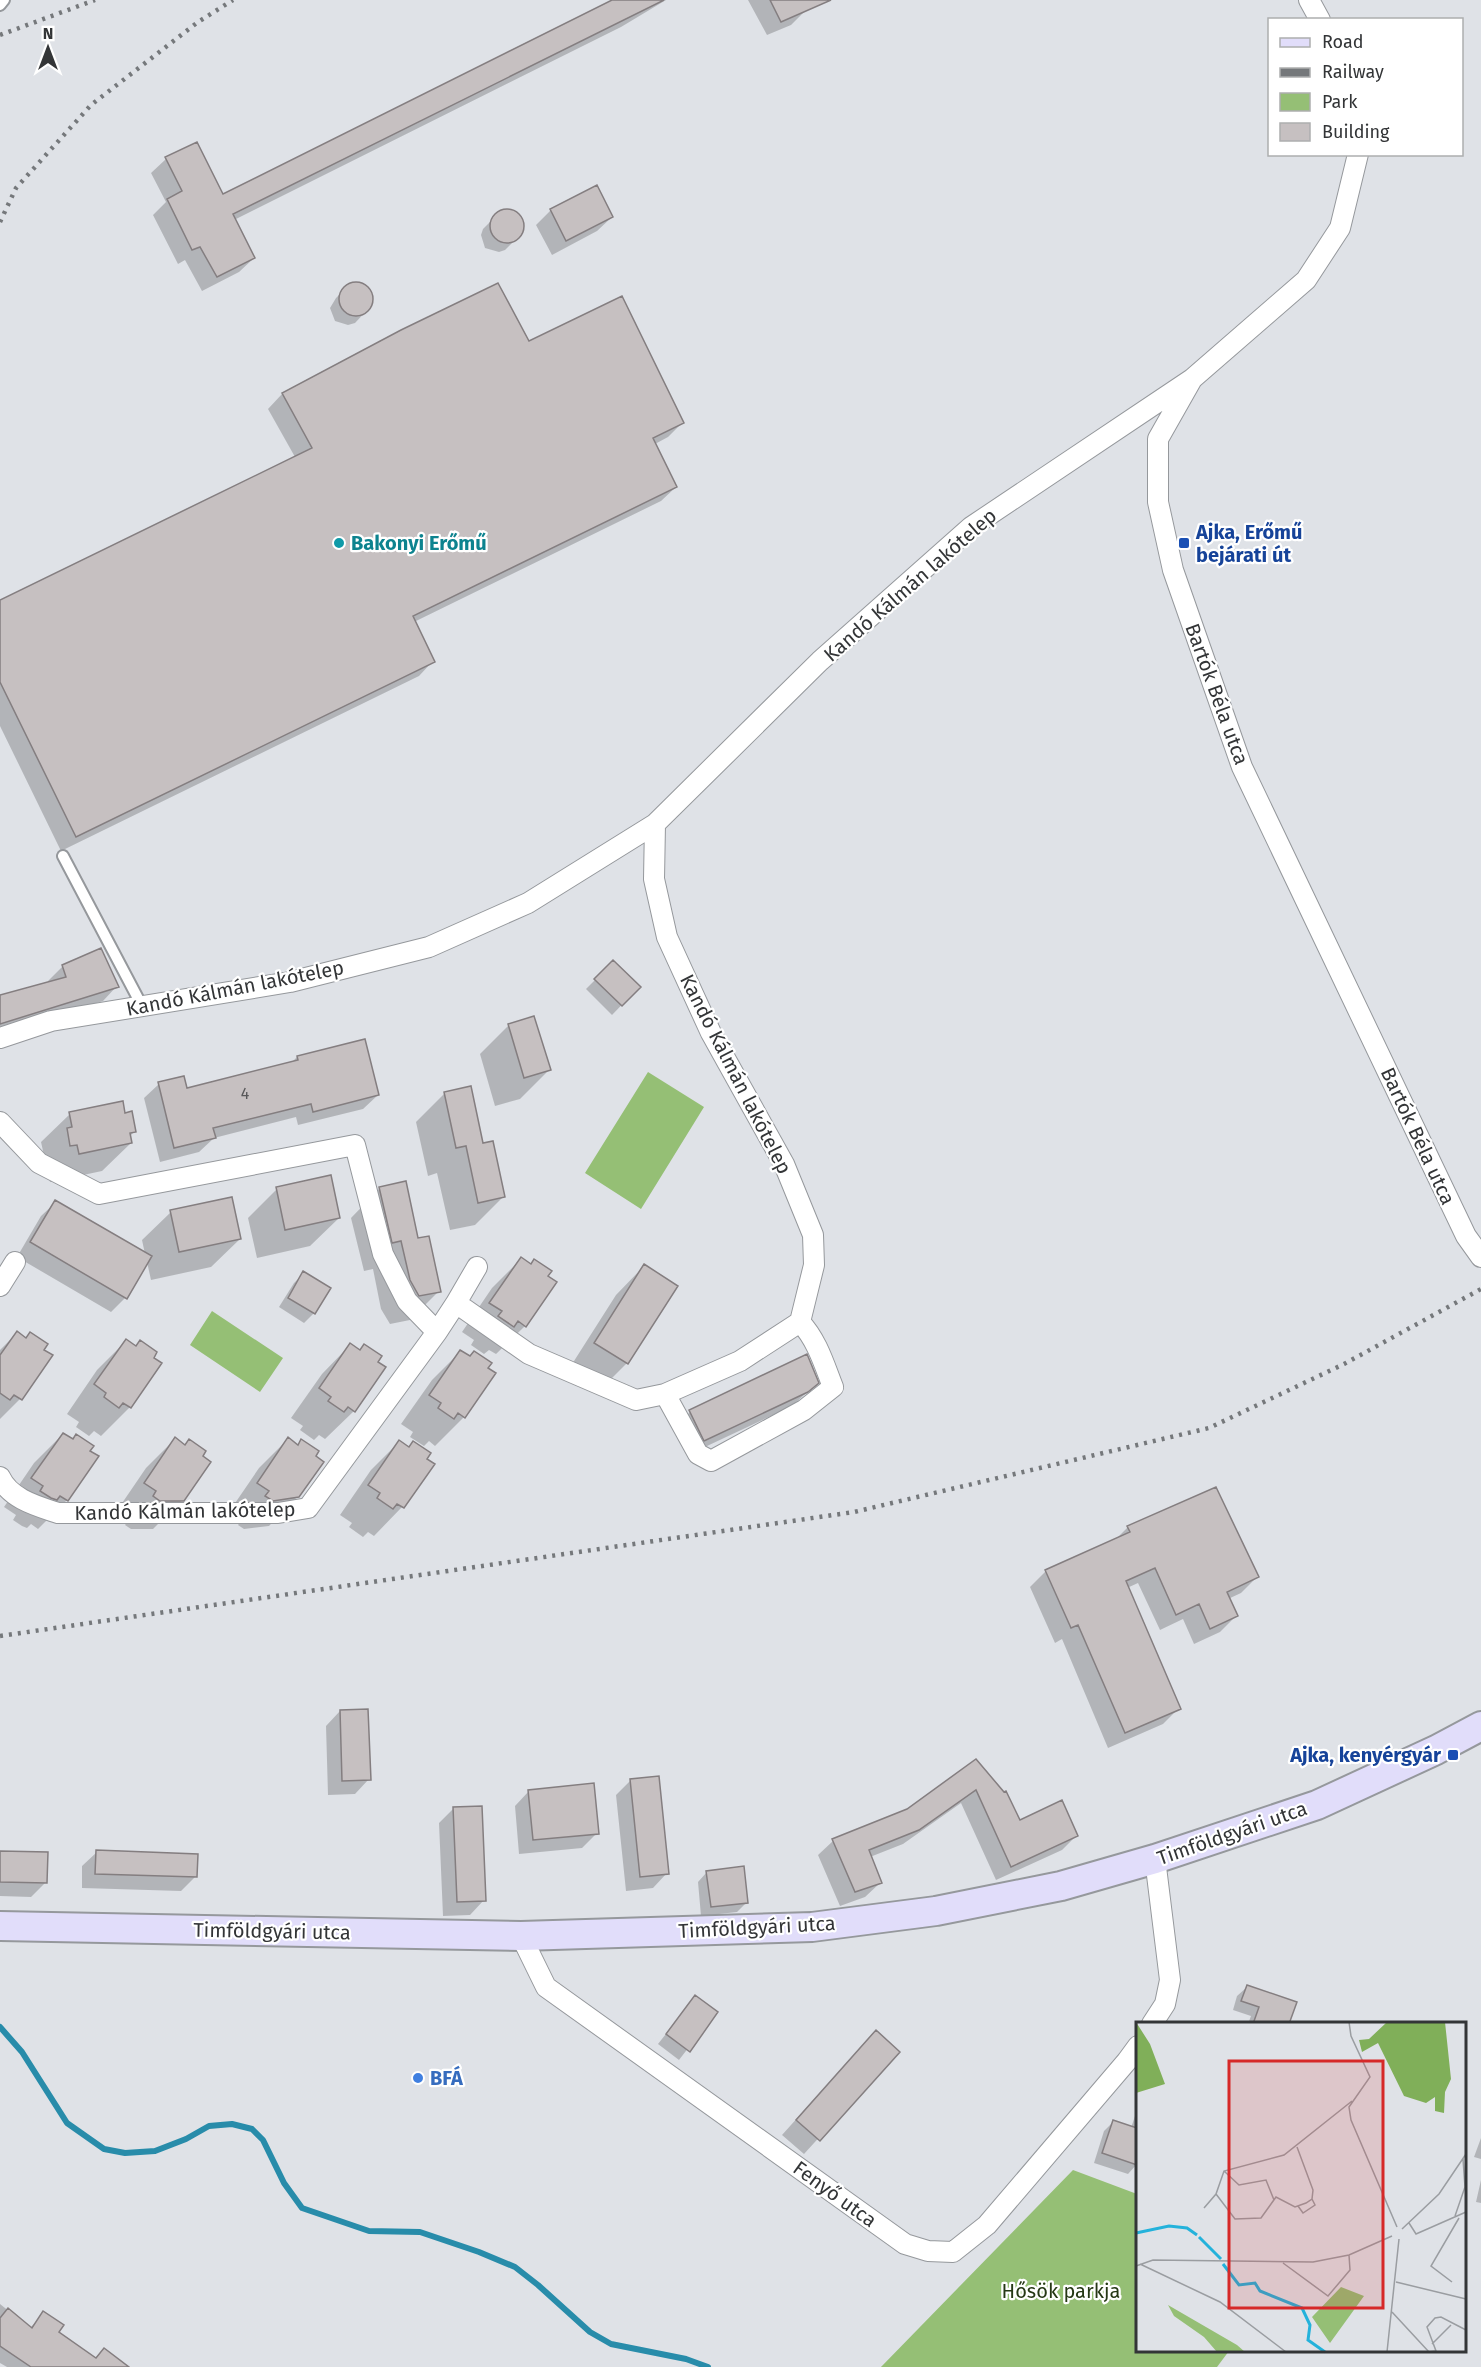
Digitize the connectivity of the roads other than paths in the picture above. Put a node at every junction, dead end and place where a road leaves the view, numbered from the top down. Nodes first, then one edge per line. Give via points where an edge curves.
1 (4, 0) edge
2 (1309, 0) edge
3 (0, 4) edge
4 (1319, 18) edge
5 (1358, 156) edge
6 (1192, 379) junction
7 (655, 824) junction
8 (63, 856) dead end
9 (142, 1006) junction
10 (0, 1038) edge
11 (0, 1122) edge
12 (1481, 1257) edge
13 (15, 1262) dead end
14 (477, 1267) dead end
15 (0, 1286) edge
16 (456, 1303) junction
17 (800, 1322) junction
18 (437, 1332) junction
19 (665, 1394) junction
20 (0, 1477) edge
21 (1481, 1726) edge
22 (1155, 1859) junction
23 (0, 1926) edge
24 (521, 1936) junction
25 (1153, 2022) edge
26 (1136, 2048) edge

1 - 3 lane
2 - 4 street
5 - 6 street, Bartók Béla utca via 1340,228 1306,280
6 - 7 street, Kandó Kálmán lakótelep via 971,527 820,661
6 - 12 street, Bartók Béla utca via 1158,439 1158,502 1180,592 1242,767 1466,1236
7 - 9 street, Kandó Kálmán lakótelep via 528,903 429,946 290,982
7 - 17 street, Kandó Kálmán lakótelep via 654,879 667,937 711,1033 783,1164 813,1235 814,1265
8 - 9 lane
9 - 10 street, Kandó Kálmán lakótelep via 51,1021
11 - 18 street via 39,1163 99,1194 355,1145 383,1254 407,1301
13 - 15 street
14 - 16 street, Kandó Kálmán lakótelep
16 - 18 street, Kandó Kálmán lakótelep
16 - 19 street via 529,1354 592,1383 636,1400
17 - 19 street via 740,1361
17 - 19 street via 821,1355 833,1387 804,1410 711,1461 698,1454
18 - 20 street, Kandó Kálmán lakótelep via 308,1508 278,1513 58,1513 13,1493
21 - 22 main road, Timföldgyári utca via 1317,1805
22 - 24 main road, Timföldgyári utca via 1061,1886 936,1911 812,1927
22 - 25 street via 1170,1980 1165,2004
23 - 24 main road, Timföldgyári utca
24 - 26 street, Fenyő utca via 546,1987 905,2244 928,2251 953,2252 987,2225

